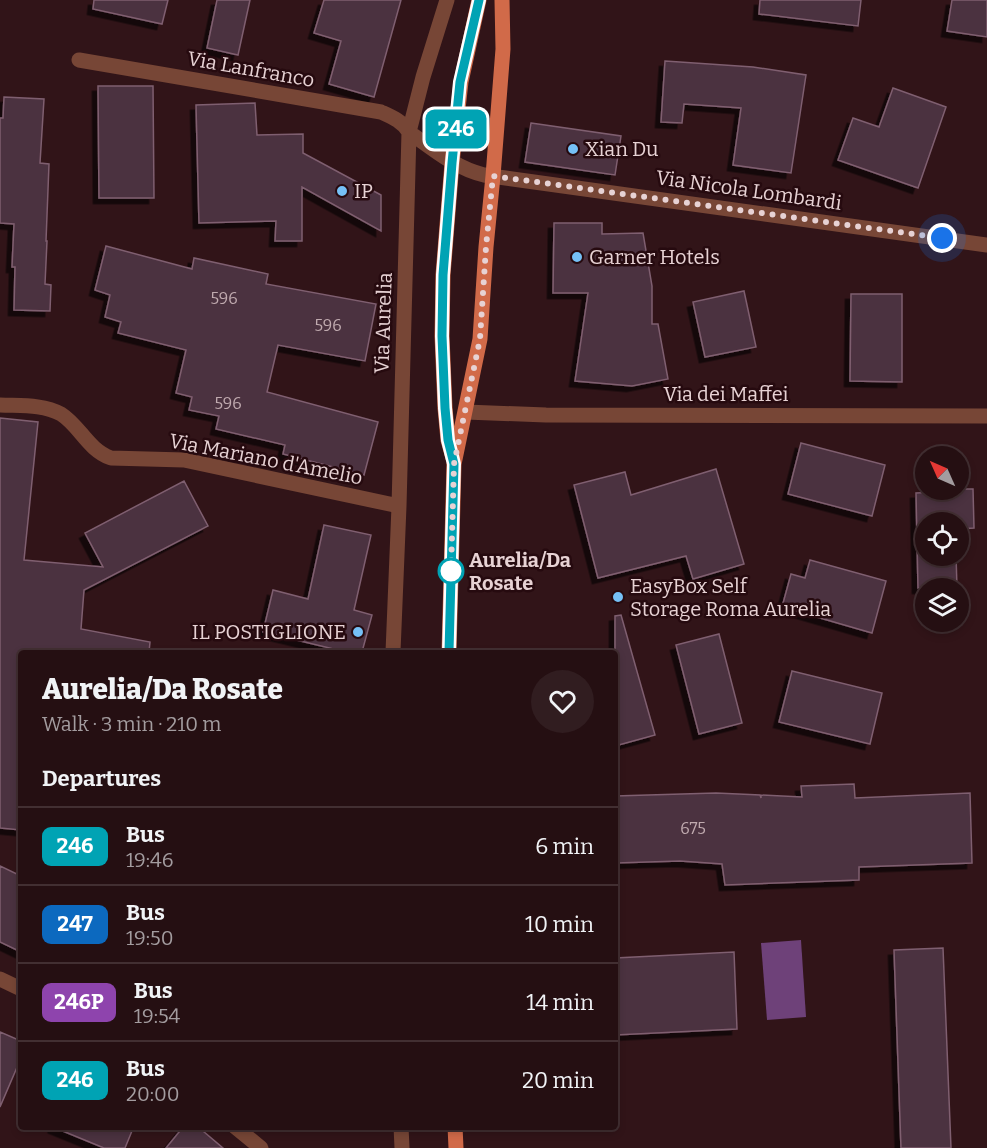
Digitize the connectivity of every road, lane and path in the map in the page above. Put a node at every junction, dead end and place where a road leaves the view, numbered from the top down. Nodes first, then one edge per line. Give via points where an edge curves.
1 (447, 0) edge
2 (479, 0) edge
3 (502, 0) edge
4 (79, 60) dead end
5 (409, 132) junction
6 (452, 163) junction
7 (493, 176) junction
8 (987, 245) edge
9 (0, 405) edge
10 (466, 412) junction
11 (987, 416) edge
12 (454, 464) junction
13 (399, 506) junction
14 (393, 650) edge
15 (449, 650) edge
16 (0, 979) edge
17 (18, 988) edge
18 (239, 1130) edge
19 (401, 1130) edge
20 (455, 1130) edge
21 (261, 1148) edge
22 (402, 1148) edge
23 (456, 1148) edge

1 - 5 street, Via Aurelia
2 - 6 main road via 460,82
3 - 7 main road via 503,49
4 - 5 street, Via Lanfranco via 381,112 405,125
5 - 6 street, Via Nicola Lombardi
5 - 13 street, Via Aurelia
6 - 7 street, Via Nicola Lombardi
6 - 12 main road via 442,336 445,408
7 - 8 street, Via Nicola Lombardi
7 - 10 main road via 480,339
9 - 13 street, Via Mariano d'Amelio via 46,408 61,415 96,450 111,458 184,460
10 - 11 street, Via dei Maffei
10 - 12 main road
12 - 15 main road
13 - 14 street, Via Aurelia
16 - 17 street
18 - 21 street
19 - 22 street
20 - 23 main road

